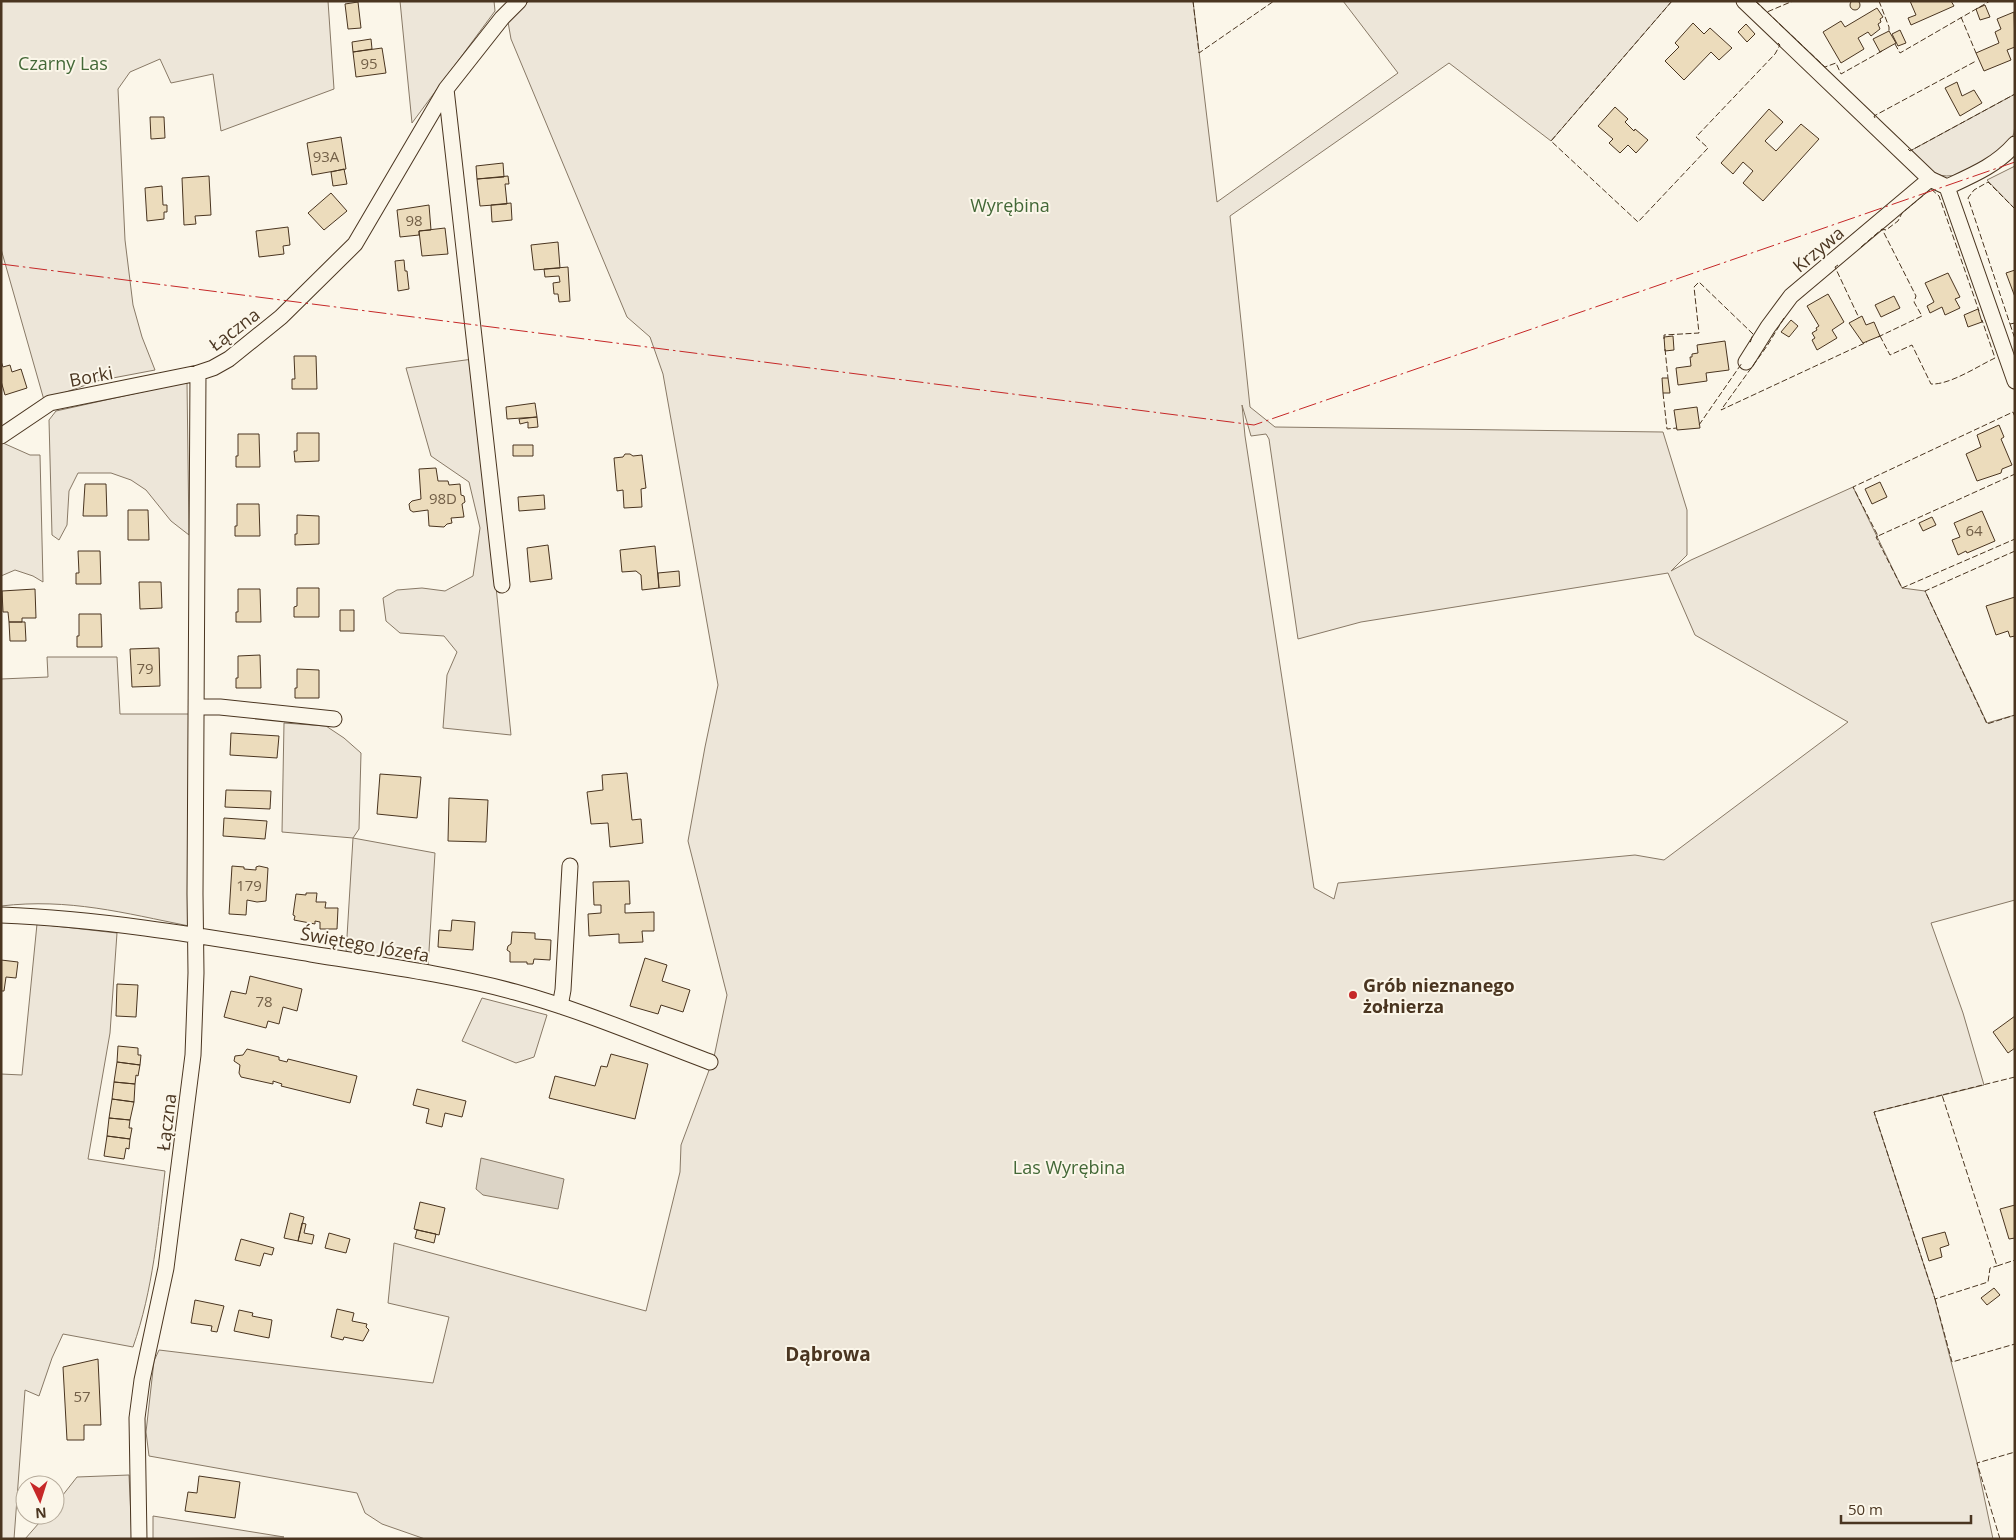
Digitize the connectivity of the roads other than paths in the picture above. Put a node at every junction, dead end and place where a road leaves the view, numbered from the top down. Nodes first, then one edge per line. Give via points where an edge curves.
1 (500, 1) edge
2 (519, 1) edge
3 (1744, 1) edge
4 (502, 18) junction
5 (446, 89) junction
6 (2015, 144) edge
7 (1930, 178) junction
8 (1948, 187) junction
9 (1746, 362) dead end
10 (198, 373) junction
11 (2015, 381) edge
12 (1, 436) edge
13 (502, 585) dead end
14 (196, 707) junction
15 (334, 719) dead end
16 (570, 866) dead end
17 (1, 915) edge
18 (196, 934) junction
19 (560, 1006) junction
20 (710, 1062) dead end
21 (139, 1539) edge

1 - 4 street
2 - 4 street, Łączna
3 - 7 street
4 - 5 street, Łączna
5 - 10 street, Łączna via 354,244 281,317 229,359
5 - 13 street
6 - 8 street via 2007,154 1984,170
7 - 8 street
7 - 9 street, Krzywa via 1791,296
8 - 11 street
10 - 12 street, Borki via 50,403
10 - 14 street, Łączna
14 - 15 street
14 - 18 street, Łączna
16 - 19 street
17 - 18 street, Świętego Józefa via 75,919
18 - 19 street, Świętego Józefa via 465,980
18 - 21 street, Łączna via 193,1055 166,1268 137,1418
19 - 20 street, Świętego Józefa

